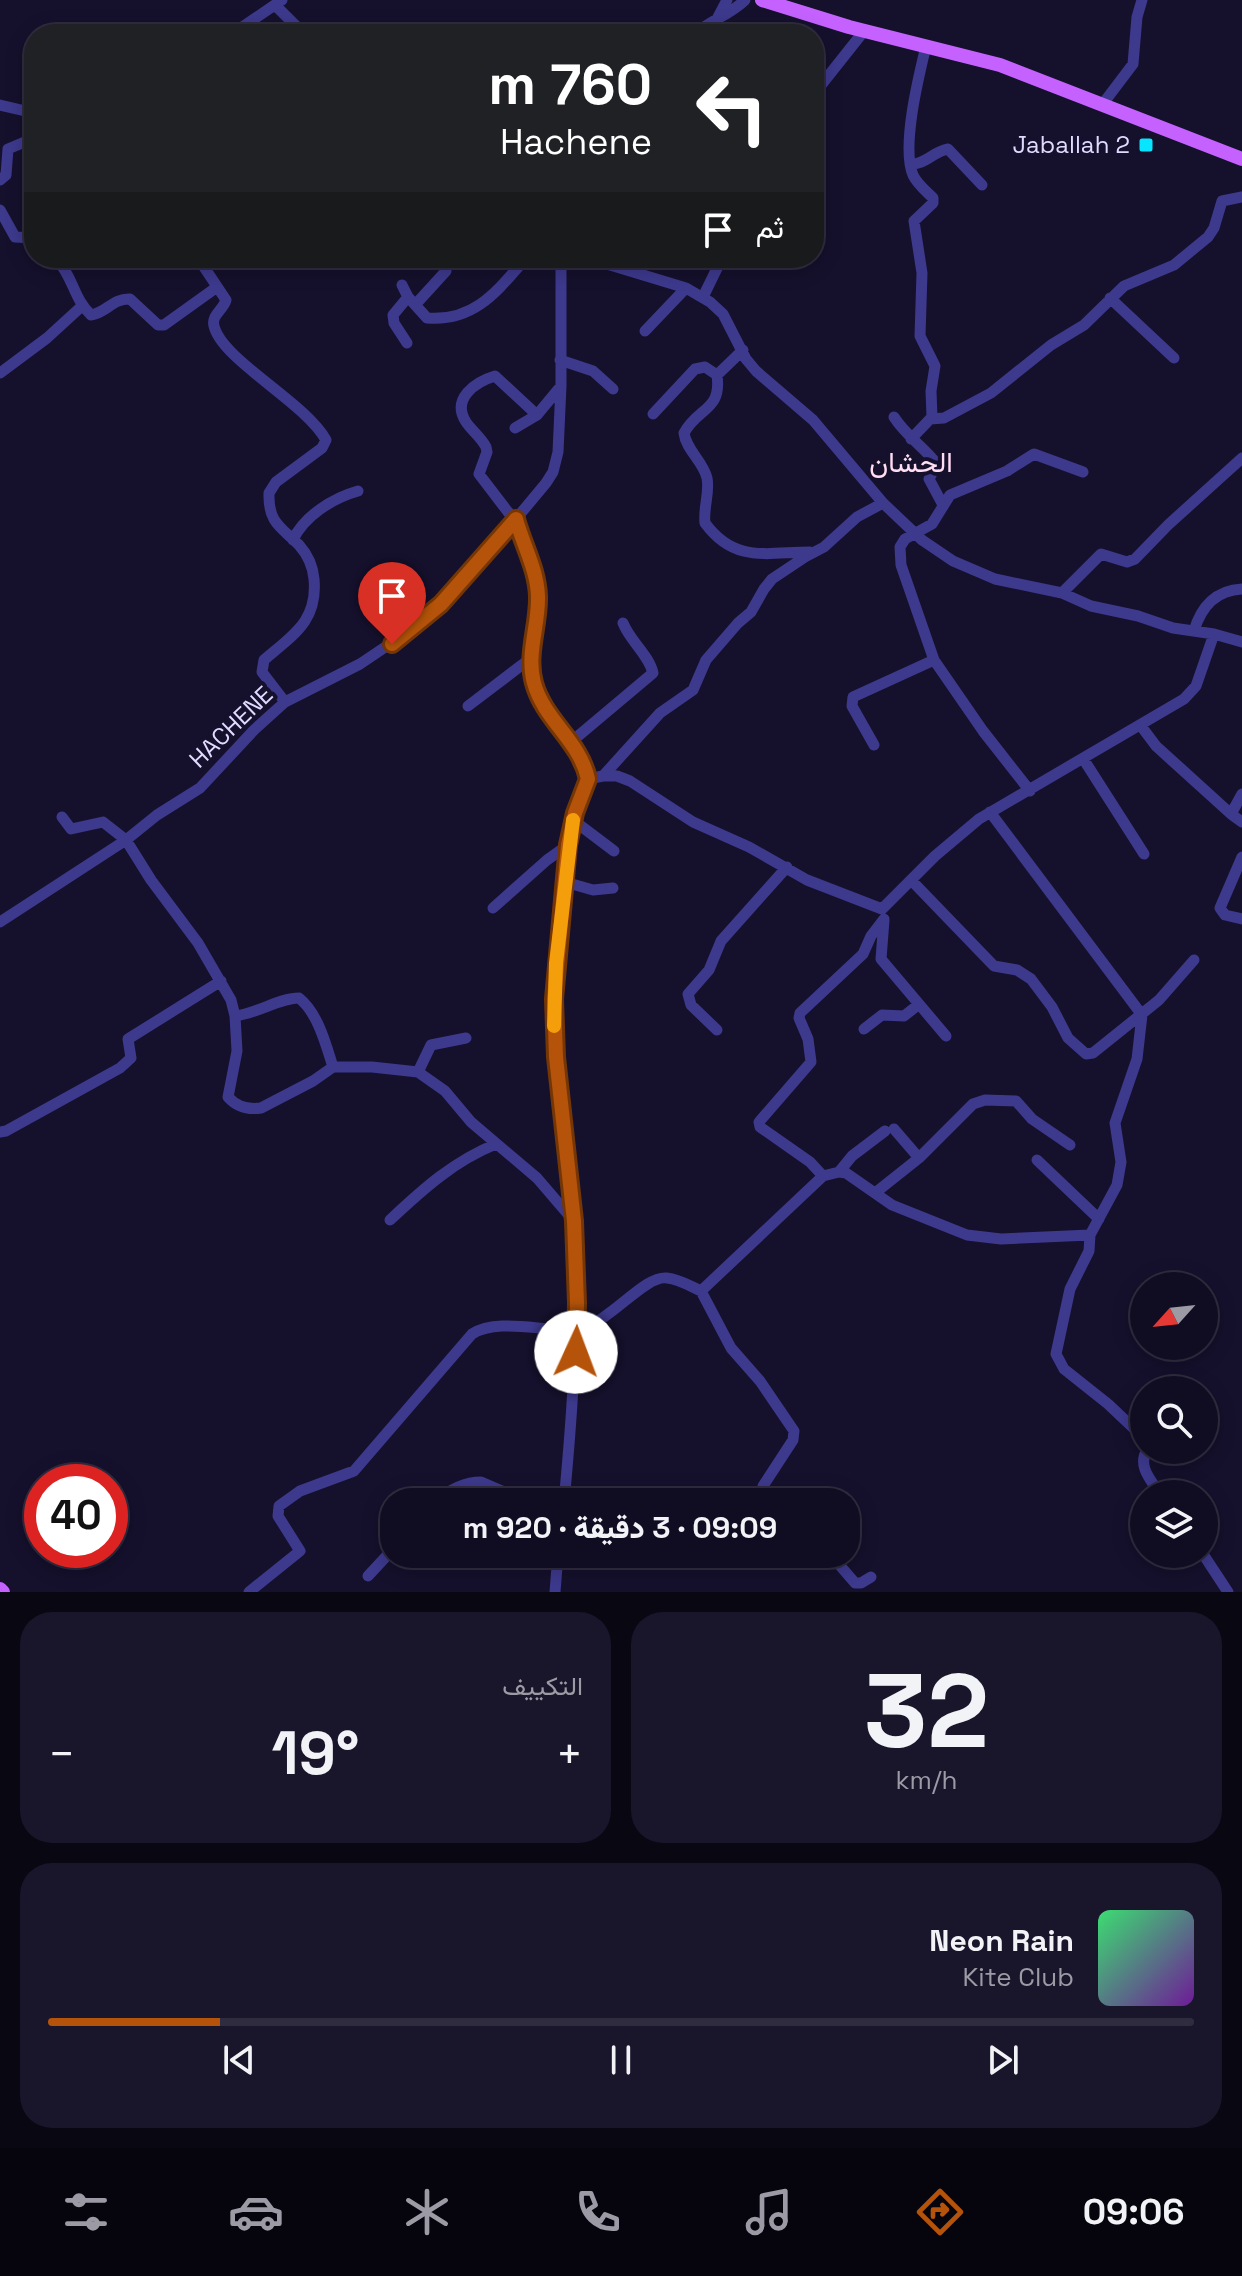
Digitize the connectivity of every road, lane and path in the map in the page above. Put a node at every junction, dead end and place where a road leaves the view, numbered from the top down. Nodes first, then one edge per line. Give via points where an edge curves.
1 (727, 0) edge
2 (745, 0) edge
3 (1142, 0) edge
4 (777, 2) edge
5 (279, 3) edge
6 (717, 19) junction
7 (247, 24) edge
8 (296, 24) edge
9 (706, 24) edge
10 (864, 31) junction
11 (926, 46) junction
12 (824, 81) edge
13 (0, 105) edge
14 (1102, 105) junction
15 (24, 111) edge
16 (24, 142) edge
17 (1242, 159) edge
18 (911, 164) junction
19 (0, 180) edge
20 (982, 185) dead end
21 (1242, 197) edge
22 (0, 210) edge
23 (24, 237) edge
24 (64, 268) edge
25 (205, 268) edge
26 (517, 268) edge
27 (561, 268) edge
28 (620, 268) edge
29 (717, 268) edge
30 (446, 271) dead end
31 (402, 285) dead end
32 (217, 287) junction
33 (686, 288) junction
34 (703, 297) junction
35 (1110, 298) junction
36 (411, 301) junction
37 (82, 306) junction
38 (645, 331) dead end
39 (407, 343) dead end
40 (743, 350) junction
41 (1174, 358) dead end
42 (560, 360) junction
43 (0, 373) edge
44 (717, 375) junction
45 (561, 386) junction
46 (613, 389) dead end
47 (653, 414) dead end
48 (537, 415) junction
49 (894, 417) dead end
50 (930, 419) junction
51 (515, 428) dead end
52 (911, 439) junction
53 (1242, 458) edge
54 (1232, 468) junction
55 (1083, 472) dead end
56 (1242, 477) edge
57 (358, 491) dead end
58 (883, 503) junction
59 (943, 505) junction
60 (516, 519) junction
61 (915, 533) junction
62 (293, 540) junction
63 (814, 553) junction
64 (1242, 589) edge
65 (1062, 593) junction
66 (623, 623) dead end
67 (1194, 631) junction
68 (1214, 634) junction
69 (1242, 642) edge
70 (531, 658) junction
71 (934, 660) junction
72 (285, 702) junction
73 (468, 706) dead end
74 (1141, 726) junction
75 (571, 742) junction
76 (874, 745) dead end
77 (1084, 760) junction
78 (603, 776) junction
79 (588, 779) junction
80 (1030, 791) junction
81 (1242, 794) edge
82 (990, 812) junction
83 (1231, 814) junction
84 (62, 817) dead end
85 (573, 820) junction
86 (1242, 822) edge
87 (126, 840) junction
88 (568, 845) junction
89 (614, 851) dead end
90 (1144, 854) dead end
91 (1242, 857) edge
92 (787, 867) junction
93 (912, 881) junction
94 (565, 882) junction
95 (613, 888) dead end
96 (493, 908) dead end
97 (883, 914) junction
98 (1242, 919) edge
99 (0, 922) edge
100 (1194, 960) dead end
101 (221, 981) junction
102 (918, 1005) junction
103 (1142, 1015) junction
104 (235, 1016) junction
105 (864, 1029) dead end
106 (717, 1030) dead end
107 (946, 1036) dead end
108 (466, 1038) dead end
109 (333, 1067) junction
110 (418, 1072) junction
111 (0, 1132) edge
112 (496, 1144) junction
113 (1070, 1145) dead end
114 (919, 1158) junction
115 (1037, 1160) dead end
116 (839, 1172) junction
117 (823, 1176) junction
118 (875, 1193) junction
119 (1099, 1219) junction
120 (390, 1220) dead end
121 (574, 1221) junction
122 (1090, 1235) junction
123 (701, 1291) junction
124 (578, 1330) junction
125 (1130, 1425) edge
126 (455, 1488) edge
127 (495, 1488) edge
128 (565, 1488) edge
129 (763, 1488) edge
130 (380, 1563) edge
131 (557, 1568) edge
132 (842, 1568) edge
133 (1212, 1568) edge
134 (368, 1576) dead end
135 (871, 1577) dead end
136 (249, 1592) edge
137 (555, 1592) edge
138 (1228, 1592) edge

1 - 6 street
2 - 6 street
3 - 14 street via 1133,64
4 - 10 main road
5 - 7 street
5 - 8 street
6 - 9 street
10 - 11 main road
10 - 12 street
11 - 14 main road via 1000,65
11 - 18 street via 913,105
13 - 15 street
14 - 17 main road
16 - 19 street via 8,149 6,175
18 - 20 street via 948,149
18 - 50 street via 913,176 933,200 914,221 922,273 920,336 935,366
21 - 35 street via 1222,201 1208,237 1174,265 1124,286
22 - 23 street via 15,237
24 - 37 street
25 - 32 street
26 - 36 street via 493,296 457,315 427,318
27 - 42 street, HACHENE
28 - 33 street
29 - 34 street
30 - 36 street
31 - 36 street
32 - 37 street via 161,325 130,299 114,301 94,315
32 - 62 street via 226,302 213,325 221,339 326,440 269,493 273,519
33 - 34 street
33 - 38 street
34 - 40 street via 723,314
35 - 41 street
35 - 50 street via 1084,325 991,393 944,418
36 - 39 street via 393,315
37 - 43 street
40 - 44 street
40 - 58 street via 756,371 813,420
42 - 45 street, HACHENE
42 - 46 street via 593,371
44 - 47 street via 705,367 695,369
44 - 63 street via 716,399 684,433 708,481 705,523 743,552
45 - 48 street
45 - 60 street, HACHENE via 556,461 546,483
48 - 51 street
48 - 60 street via 495,376 471,390 460,404 466,423 486,447 479,474
49 - 52 street
50 - 52 street
52 - 59 street via 937,464 929,479
53 - 54 street
54 - 56 street
54 - 65 street via 1132,561 1101,554
55 - 59 street via 1034,454 950,495
57 - 62 street via 310,518
58 - 61 street
58 - 63 street
59 - 61 street via 927,529
60 - 70 street via 537,586
60 - 72 street, HACHENE via 450,595 412,629 360,664
61 - 65 street via 975,572
61 - 71 street via 901,543 899,553
62 - 72 street via 314,572 315,599 303,626 261,666
63 - 78 street via 767,585 751,612 706,660 693,690 660,713
64 - 67 street via 1223,593 1204,606
65 - 67 street via 1091,606
66 - 75 street via 653,673
67 - 68 street
68 - 69 street
68 - 74 street via 1196,686
70 - 73 street
70 - 75 street via 540,700
71 - 76 street via 853,697 852,706
71 - 80 street
72 - 87 street, HACHENE via 200,788
74 - 77 street
74 - 83 street
75 - 79 street
77 - 80 street
77 - 90 street
78 - 79 street
78 - 92 street via 630,781 693,822
79 - 85 street
80 - 82 street
81 - 83 street
82 - 93 street via 952,840
82 - 103 street
83 - 86 street
84 - 87 street via 71,829 103,822
85 - 88 street
85 - 89 street
87 - 99 street, HACHENE
87 - 101 street
88 - 94 street
88 - 96 street
91 - 98 street via 1220,908 1225,915
92 - 97 street
92 - 106 street via 721,941 709,970 688,994 691,1005
93 - 97 street
93 - 103 street via 994,966 1031,979 1068,1038 1086,1054
94 - 95 street via 593,890
94 - 121 street via 554,1031
97 - 102 street via 881,959
97 - 117 street via 863,954 800,1013 811,1062 759,1122
100 - 103 street
101 - 104 street
101 - 111 street via 128,1039 131,1058 120,1068
102 - 105 street via 904,1016 882,1015
102 - 107 street
103 - 119 street via 1137,1059 1115,1123 1121,1162 1117,1185
104 - 109 street via 299,998 319,1028
104 - 109 street via 237,1051 228,1097 240,1106 261,1108
108 - 110 street via 431,1045
109 - 110 street
110 - 112 street via 445,1091
112 - 120 street via 444,1172
112 - 121 street via 537,1178
113 - 114 street via 1016,1101 985,1100 973,1104
114 - 116 street via 890,1130 852,1156
114 - 118 street
115 - 119 street
116 - 117 street
116 - 118 street
117 - 123 street
118 - 122 street via 939,1225 985,1238
119 - 122 street
121 - 124 street
122 - 125 street via 1089,1251 1070,1289 1056,1354 1064,1369
123 - 124 street via 659,1278 606,1318
123 - 129 street via 731,1348 794,1431
124 - 128 street
124 - 136 street via 489,1327 472,1334 354,1471 300,1491 279,1506 278,1516 300,1551
126 - 127 street via 481,1482
130 - 134 street
131 - 137 street
132 - 135 street via 855,1583
133 - 138 street

